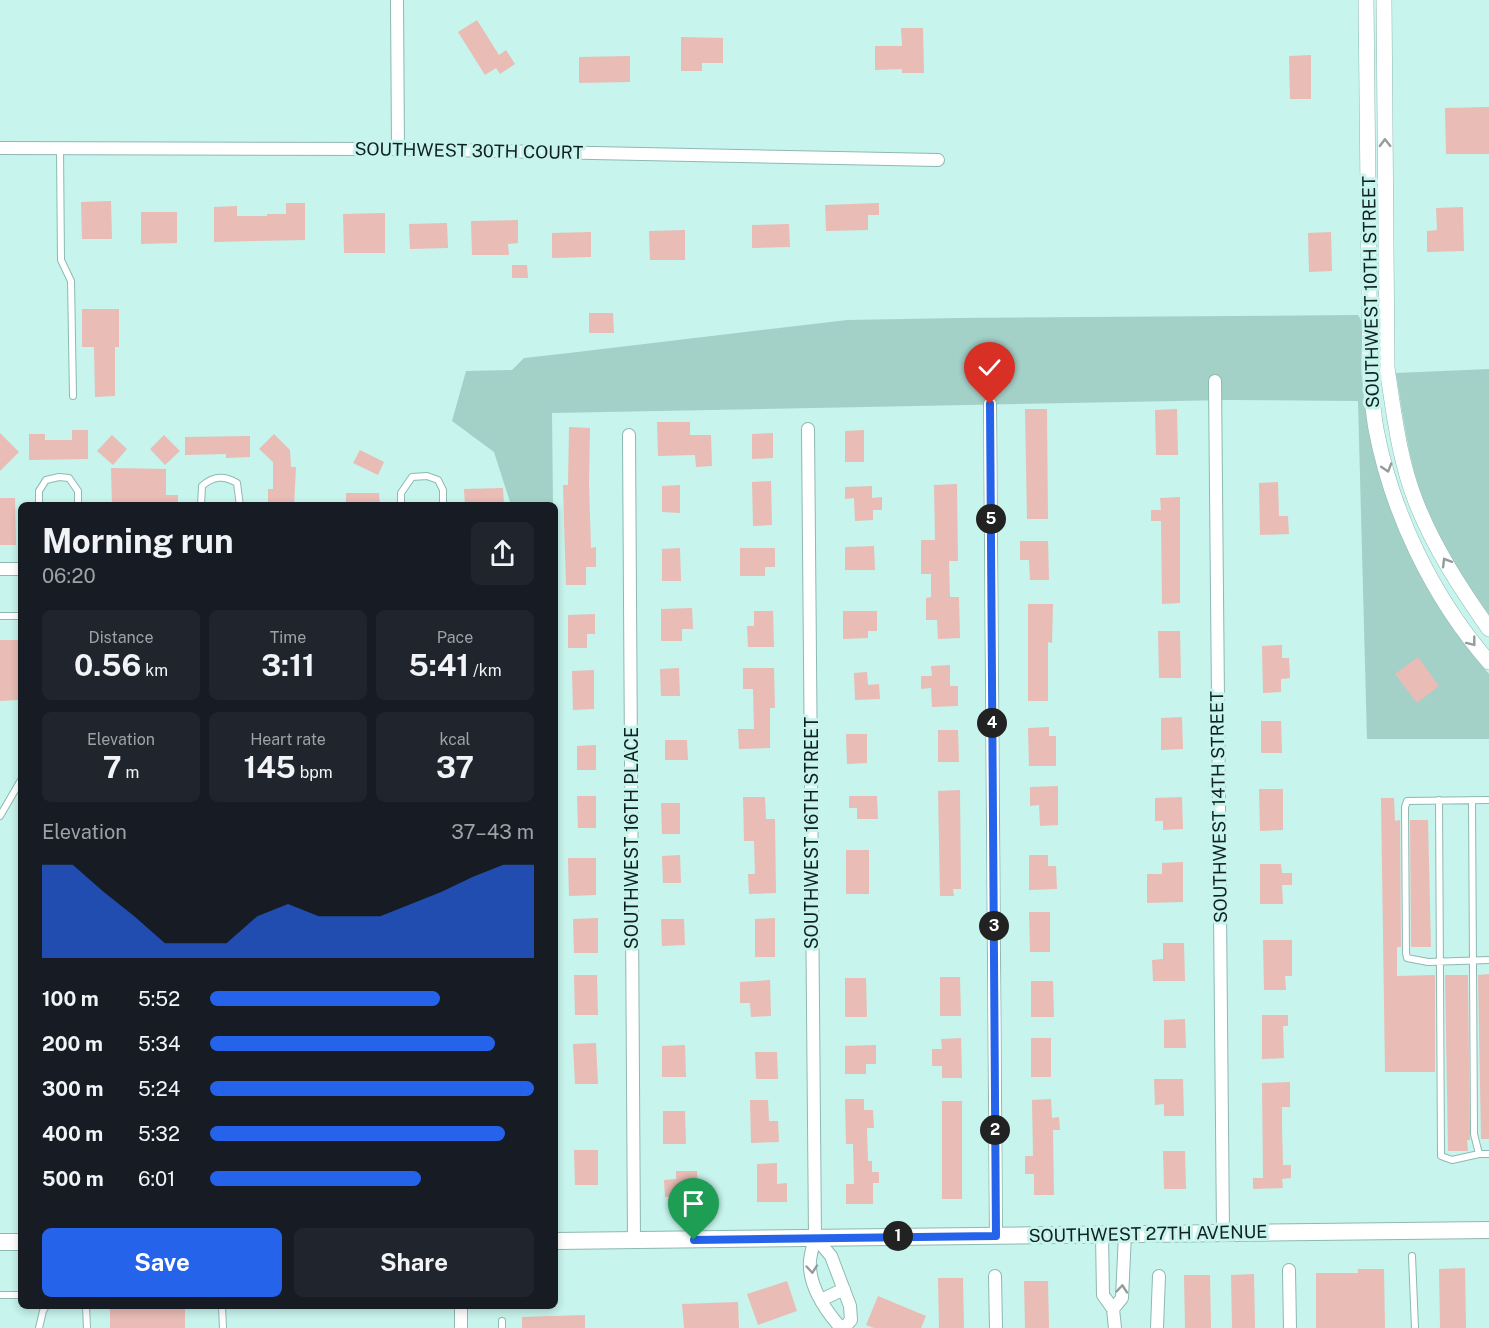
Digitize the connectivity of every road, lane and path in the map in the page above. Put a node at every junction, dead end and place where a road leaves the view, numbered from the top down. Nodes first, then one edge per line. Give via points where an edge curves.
1 (397, 0) edge
2 (1366, 0) edge
3 (1384, 0) edge
4 (1367, 61) junction
5 (1384, 61) junction
6 (1367, 87) junction
7 (1384, 88) junction
8 (0, 147) edge
9 (60, 148) junction
10 (398, 149) junction
11 (939, 160) dead end
12 (1369, 263) junction
13 (1386, 263) junction
14 (1215, 381) dead end
15 (73, 396) dead end
16 (990, 404) dead end
17 (808, 429) dead end
18 (629, 435) dead end
19 (39, 502) edge
20 (78, 502) edge
21 (201, 502) edge
22 (239, 502) edge
23 (401, 502) edge
24 (443, 502) edge
25 (0, 569) edge
26 (18, 569) edge
27 (1462, 591) junction
28 (1445, 601) junction
29 (0, 616) edge
30 (18, 616) edge
31 (1489, 629) edge
32 (1489, 662) edge
33 (18, 785) edge
34 (1439, 800) junction
35 (1472, 800) junction
36 (1489, 800) edge
37 (0, 816) edge
38 (1489, 960) edge
39 (1441, 961) junction
40 (1474, 961) junction
41 (1479, 1154) junction
42 (1489, 1154) edge
43 (1489, 1230) edge
44 (1223, 1232) junction
45 (1102, 1234) junction
46 (1125, 1234) junction
47 (996, 1236) junction
48 (815, 1237) junction
49 (558, 1241) edge
50 (634, 1241) junction
51 (0, 1242) edge
52 (18, 1242) edge
53 (1412, 1256) dead end
54 (1289, 1270) dead end
55 (995, 1276) dead end
56 (1159, 1276) dead end
57 (844, 1289) junction
58 (18, 1294) edge
59 (0, 1295) edge
60 (821, 1300) junction
61 (44, 1309) edge
62 (86, 1309) edge
63 (222, 1309) edge
64 (461, 1309) edge
65 (1113, 1309) junction
66 (39, 1328) edge
67 (87, 1328) edge
68 (223, 1328) edge
69 (461, 1328) edge
70 (842, 1328) edge
71 (996, 1328) edge
72 (1115, 1328) edge
73 (1157, 1328) edge
74 (1290, 1328) edge
75 (1415, 1328) edge

1 - 10 street
2 - 4 street, SOUTHWEST 10TH STREET
3 - 5 street, SOUTHWEST 10TH STREET
4 - 5 street
4 - 6 street, SOUTHWEST 10TH STREET
5 - 7 street, SOUTHWEST 10TH STREET
6 - 7 street
6 - 12 street, SOUTHWEST 10TH STREET
13 -> 7 street, SOUTHWEST 10TH STREET
8 - 9 street, SOUTHWEST 30TH COURT
9 - 10 street, SOUTHWEST 30TH COURT
9 - 15 lane via 61,260 71,281
10 - 11 street, SOUTHWEST 30TH COURT
12 - 13 street
12 -> 28 street, SOUTHWEST 10TH STREET via 1370,379 1376,429 1413,544
27 -> 13 street, SOUTHWEST 10TH STREET via 1420,511 1401,452 1387,368
14 - 44 street, SOUTHWEST 14TH STREET
16 - 47 street
17 - 48 street, SOUTHWEST 16TH STREET
18 - 50 street, SOUTHWEST 16TH PLACE
19 - 20 lane via 39,491 46,480 59,477 69,478 78,490
21 - 22 lane via 202,486 209,479 228,478 237,483
23 - 24 lane via 401,493 412,477 427,476 438,480
25 - 26 street
27 - 28 street
27 - 31 street, SOUTHWEST 10TH STREET
28 -> 32 street, SOUTHWEST 10TH STREET
29 - 30 lane
33 - 37 lane
34 - 35 lane
34 - 39 lane
34 - 39 lane via 1407,801 1405,807 1406,953 1407,958
35 - 36 lane
35 - 40 lane
38 - 40 lane
39 - 40 lane
39 - 41 lane via 1441,1156 1452,1160
40 - 41 lane via 1474,1134
41 - 42 lane
43 - 44 main road, SOUTHWEST 27TH AVENUE
44 - 46 main road, SOUTHWEST 27TH AVENUE
45 - 46 main road, SOUTHWEST 27TH AVENUE
45 - 47 main road, SOUTHWEST 27TH AVENUE
45 - 65 street via 1103,1295
65 -> 46 street via 1122,1298
47 - 48 main road, SOUTHWEST 27TH AVENUE
48 - 50 main road, SOUTHWEST 27TH AVENUE
48 - 57 street via 831,1256
48 -> 60 street, SOUTHWEST 16TH STREET via 810,1262
49 - 50 main road, SOUTHWEST 27TH AVENUE
51 - 52 main road
53 - 75 lane
54 - 74 street
55 - 71 street
56 - 73 street
57 - 60 street
57 - 70 street via 851,1320
58 - 59 lane
60 - 70 street, SOUTHWEST 16TH STREET
61 - 66 lane
62 - 67 lane
63 - 68 lane
64 - 69 street
65 - 72 street

